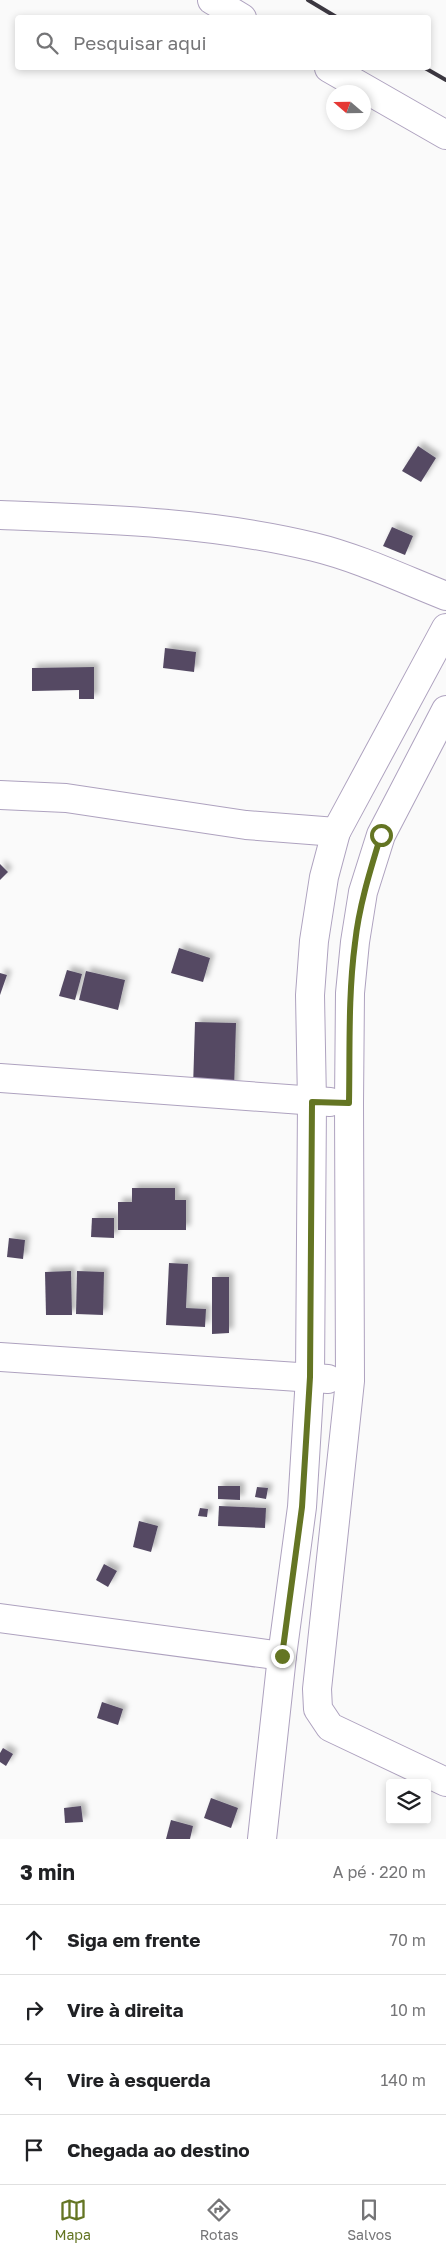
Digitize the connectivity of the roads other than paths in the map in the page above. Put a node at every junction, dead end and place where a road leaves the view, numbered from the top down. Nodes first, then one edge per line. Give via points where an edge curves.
1 (212, 0) edge
2 (237, 15) edge
3 (332, 70) edge
4 (446, 135) edge
5 (0, 515) edge
6 (446, 596) edge
7 (446, 628) edge
8 (446, 710) edge
9 (0, 794) edge
10 (336, 832) junction
11 (0, 1078) edge
12 (312, 1102) junction
13 (349, 1103) junction
14 (0, 1358) edge
15 (310, 1377) junction
16 (350, 1381) junction
17 (0, 1618) edge
18 (282, 1656) junction
19 (446, 1782) edge
20 (262, 1839) edge

1 - 2 street
3 - 4 street
5 - 6 street via 129,520 314,547
7 - 10 street
8 - 13 street via 381,835 364,892 350,993
9 - 10 street via 66,798 246,825
10 - 12 street via 324,877 314,941 310,994
11 - 12 street
12 - 13 street
12 - 15 street
13 - 16 street
14 - 15 street
15 - 16 street
15 - 18 street via 302,1507
16 - 19 street via 317,1689 318,1709 330,1727
17 - 18 street
18 - 20 street

